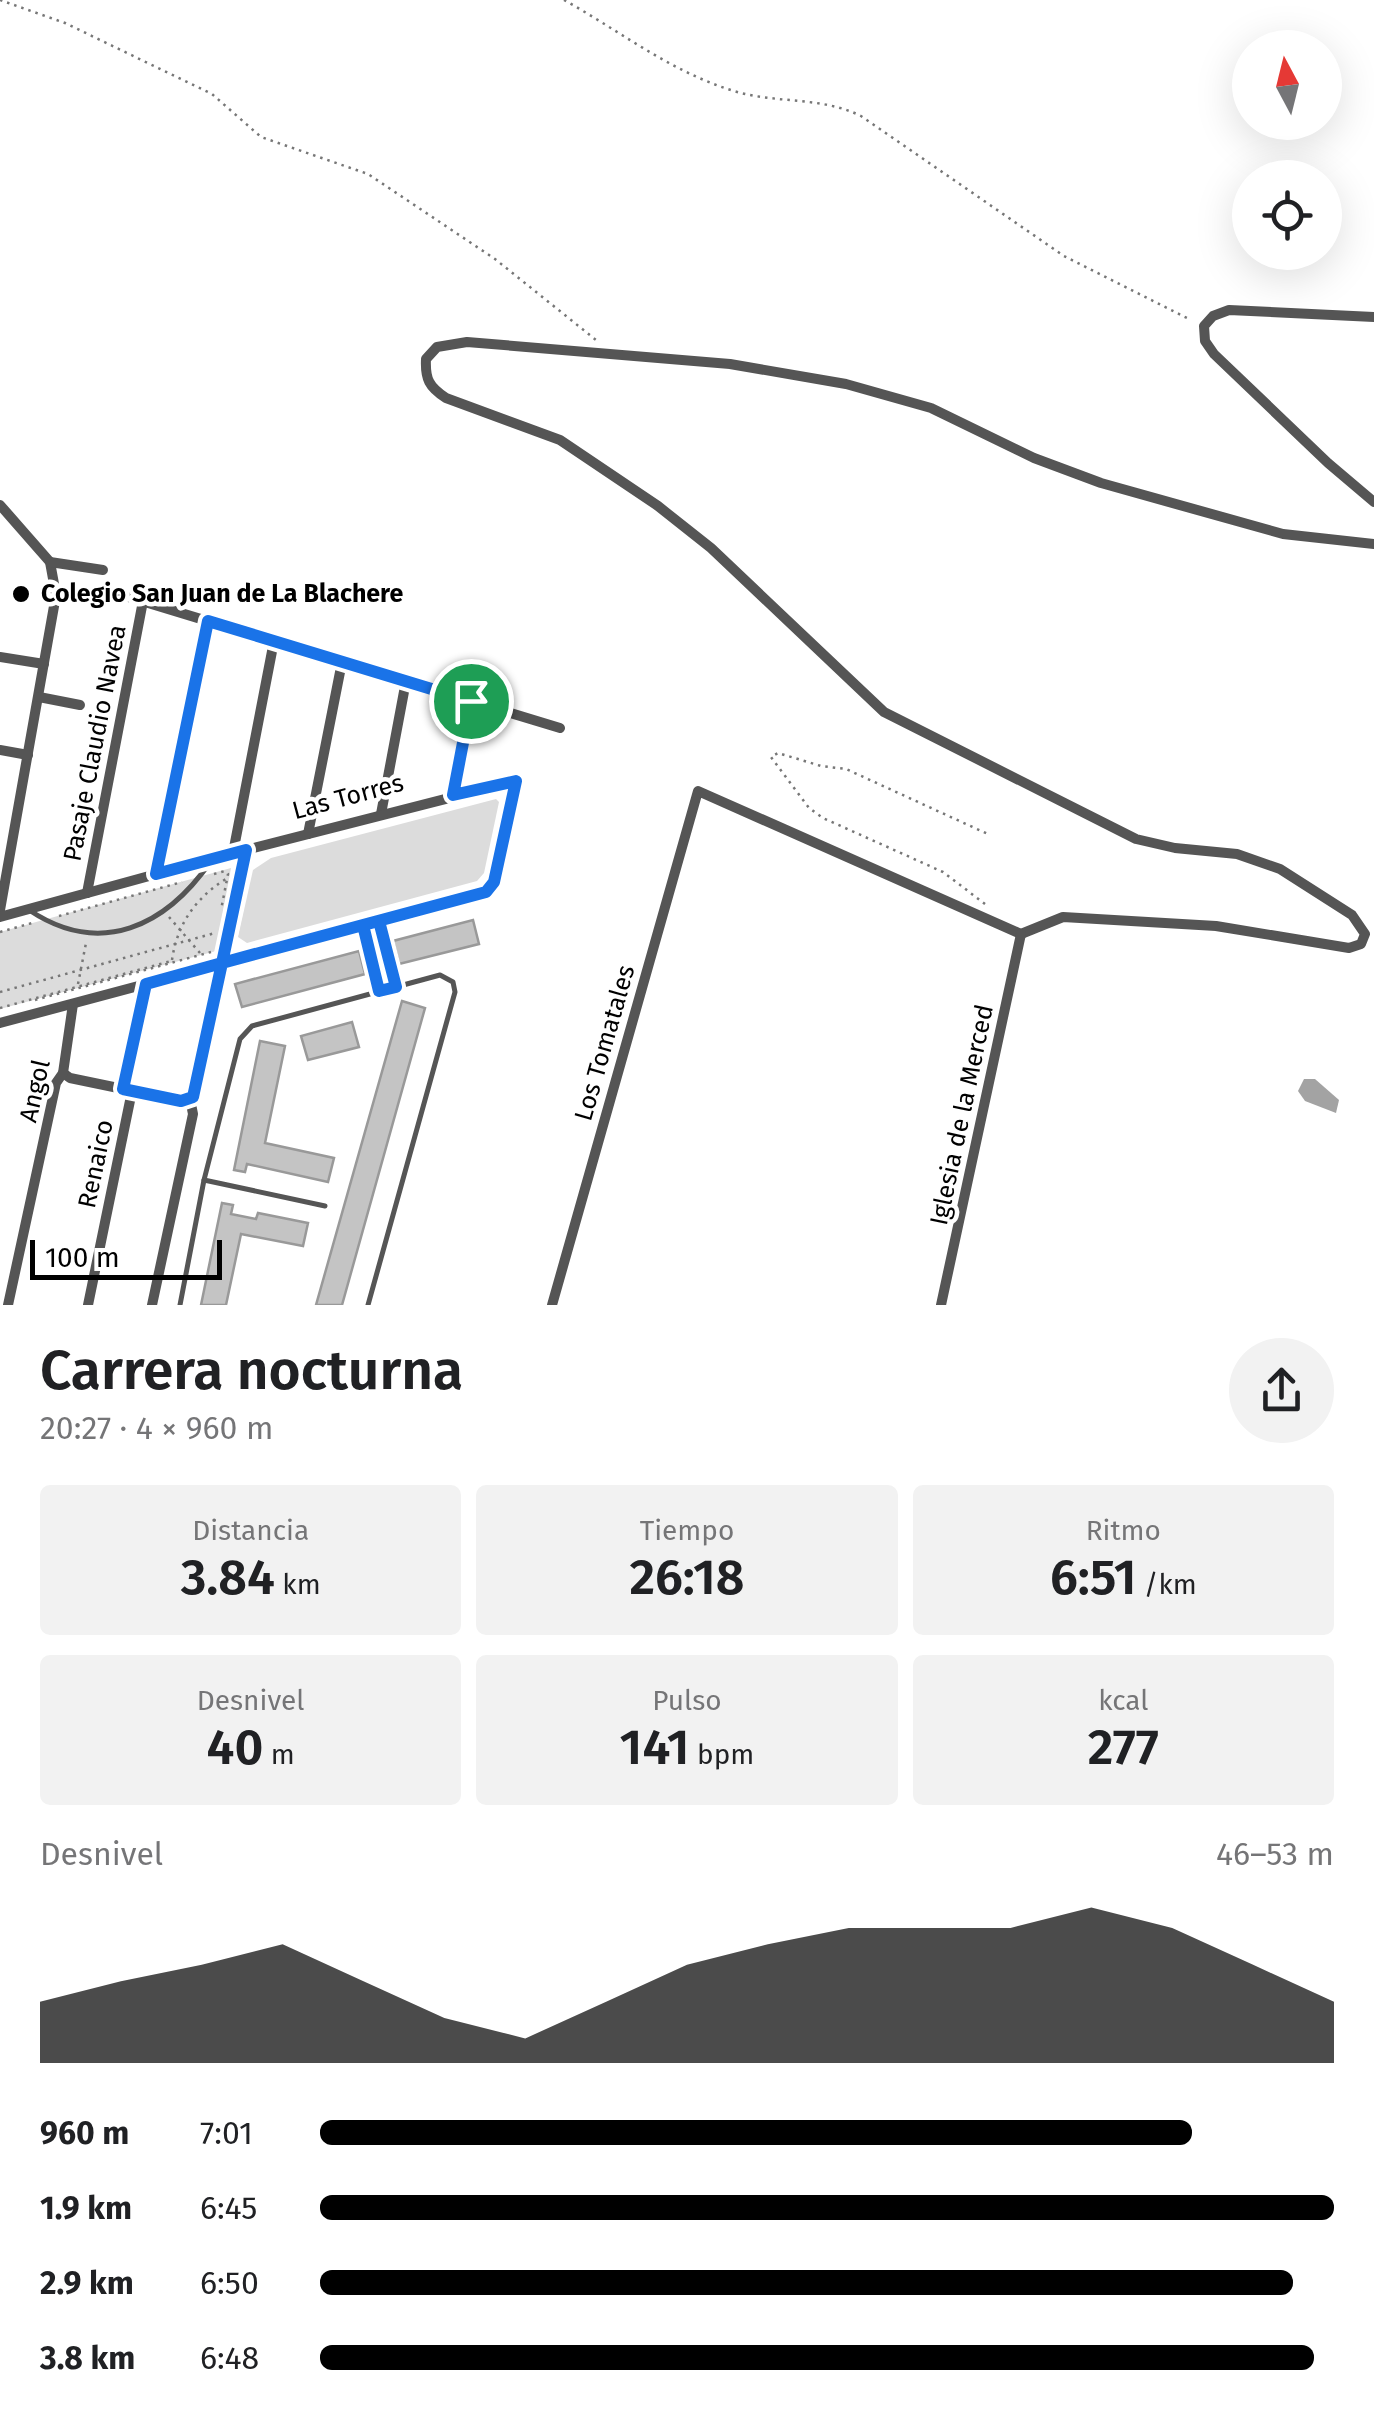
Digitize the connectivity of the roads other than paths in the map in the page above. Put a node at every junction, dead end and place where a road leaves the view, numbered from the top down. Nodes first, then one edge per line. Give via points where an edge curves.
1 (1374, 317) edge
2 (1374, 502) edge
3 (0, 504) edge
4 (1374, 544) edge
5 (52, 568) junction
6 (103, 570) dead end
7 (112, 592) dead end
8 (142, 601) junction
9 (208, 621) junction
10 (274, 641) junction
11 (0, 657) edge
12 (342, 662) junction
13 (44, 664) junction
14 (406, 681) junction
15 (38, 697) junction
16 (471, 701) junction
17 (80, 705) dead end
18 (560, 728) dead end
19 (0, 750) edge
20 (28, 755) junction
21 (453, 795) junction
22 (381, 814) junction
23 (308, 834) junction
24 (6, 845) edge
25 (239, 851) junction
26 (212, 858) junction
27 (156, 874) junction
28 (88, 893) junction
29 (27, 909) junction
30 (0, 914) edge
31 (379, 921) junction
32 (363, 925) junction
33 (1021, 934) junction
34 (222, 963) junction
35 (146, 984) junction
36 (396, 987) junction
37 (379, 991) junction
38 (74, 1004) junction
39 (0, 1024) edge
40 (63, 1073) junction
41 (128, 1090) junction
42 (190, 1100) junction
43 (204, 1180) junction
44 (325, 1206) dead end
45 (8, 1305) edge
46 (88, 1305) edge
47 (152, 1305) edge
48 (180, 1305) edge
49 (368, 1305) edge
50 (552, 1305) edge
51 (941, 1305) edge

1 - 2 street via 1229,310 1204,326 1214,354
3 - 5 street
4 - 33 street via 1283,534 1101,483 931,408 846,384 730,364 452,342 426,359 425,376 446,398 560,440 658,506 884,712 1136,839 1236,854 1280,869 1352,915 1364,934 1362,944 1349,948 1216,926 1063,917
5 - 6 street
5 - 13 street via 56,595
7 - 8 street
8 - 9 street
8 - 28 street, Pasaje Claudio Navea
9 - 10 street
9 - 27 street
10 - 12 street
10 - 25 street
11 - 13 street
12 - 14 street
12 - 23 street
13 - 15 street
14 - 16 street
14 - 22 street
15 - 17 street
15 - 20 street
16 - 18 street
16 - 21 street
19 - 20 street
20 - 24 street
21 - 22 street, Las Torres
21 - 31 street, Las Torres via 516,781 494,882 486,892
22 - 23 street, Las Torres
23 - 25 street, Las Torres
24 - 30 street
25 - 26 street, Las Torres
25 - 34 street
26 - 27 street, Las Torres
26 - 29 lane via 188,893 130,928 88,932
27 - 28 street, Las Torres
28 - 29 street, Las Torres
29 - 30 street, Las Torres
31 - 32 street, Las Torres
31 - 36 lane
32 - 34 street, Las Torres
32 - 37 lane
33 - 50 street, Los Tomatales via 698,792
33 - 51 street, Iglesia de la Merced
34 - 35 street, Las Torres
34 - 42 street
35 - 38 street, Las Torres
35 - 41 street, Renaico
36 - 37 lane
36 - 49 lane via 440,975 456,992
37 - 43 lane via 245,1030
38 - 39 street, Las Torres
38 - 40 street, Angol
40 - 41 street
40 - 45 street, Angol
41 - 42 street
41 - 46 street, Renaico
42 - 47 street via 193,1114
43 - 44 lane
43 - 48 lane

